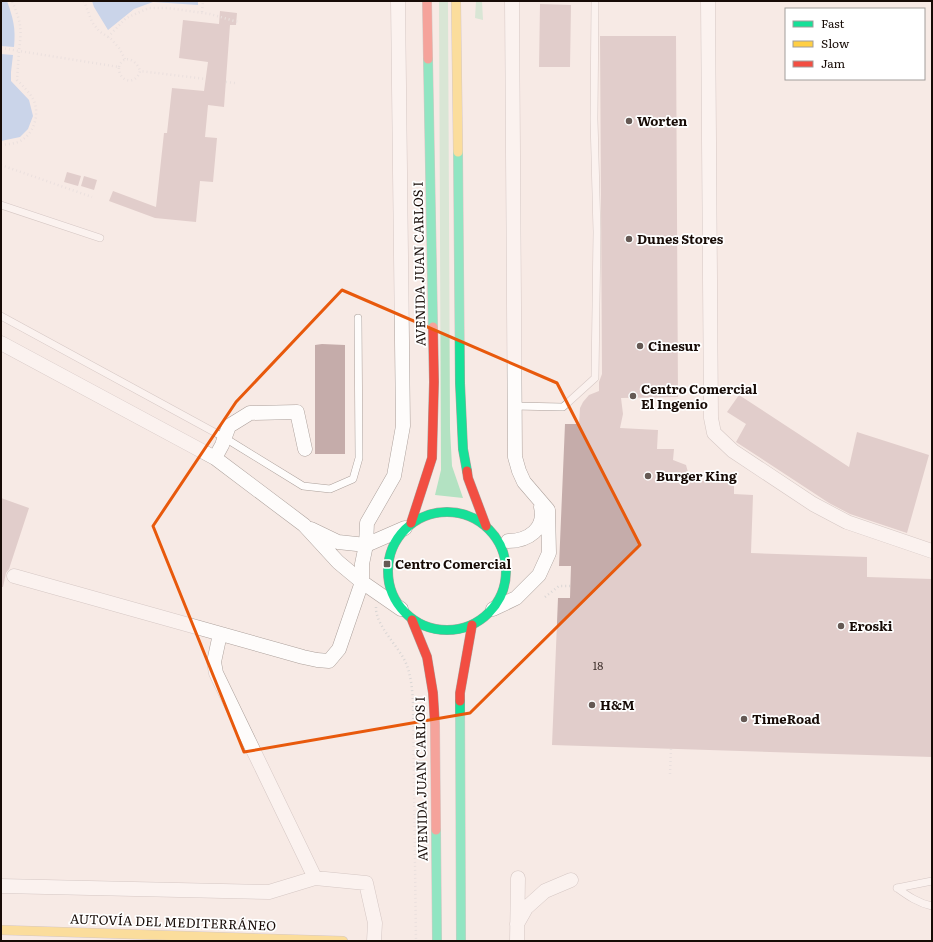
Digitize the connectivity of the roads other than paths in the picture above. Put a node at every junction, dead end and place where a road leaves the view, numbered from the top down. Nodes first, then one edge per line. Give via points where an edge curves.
1 (398, 1) edge
2 (427, 1) edge
3 (456, 1) edge
4 (512, 1) edge
5 (594, 1) edge
6 (708, 1) edge
7 (1, 205) edge
8 (100, 238) dead end
9 (1, 316) edge
10 (358, 318) dead end
11 (1, 343) edge
12 (514, 406) junction
13 (225, 438) junction
14 (305, 449) dead end
15 (215, 458) junction
16 (536, 496) junction
17 (304, 526) junction
18 (408, 526) junction
19 (486, 526) junction
20 (508, 541) dead end
21 (366, 546) junction
22 (932, 551) edge
23 (14, 576) dead end
24 (362, 582) junction
25 (401, 609) junction
26 (494, 609) junction
27 (412, 620) junction
28 (472, 625) junction
29 (220, 634) junction
30 (315, 878) junction
31 (518, 878) dead end
32 (571, 880) dead end
33 (932, 881) edge
34 (1, 886) edge
35 (932, 906) edge
36 (517, 924) junction
37 (1, 930) edge
38 (343, 941) edge
39 (374, 941) edge
40 (437, 941) edge
41 (461, 941) edge
42 (517, 941) edge

1 - 21 street via 403,426 394,476 367,523
2 - 18 main road, AVENIDA JUAN CARLOS I via 434,382 432,458
3 - 19 main road via 463,449 468,478
4 - 12 street
5 - 12 lane via 597,232 595,378 563,408
6 - 22 street via 711,418 714,433 732,451 813,504 847,522
7 - 8 lane
9 - 13 lane
10 - 13 lane via 359,458 354,479 330,488 303,486
11 - 15 street
12 - 16 street via 515,457 524,482
13 - 14 street via 229,426 250,413 296,412
13 - 15 street
15 - 17 street
16 - 20 street via 542,508 542,518 537,528 531,535 518,541
16 - 26 street via 548,510 549,553 539,575 516,598
17 - 21 street via 338,542
17 - 24 street via 338,562
18 - 19 main road via 433,513 453,511 474,518
18 - 21 street
18 - 25 main road via 393,544 387,564 389,587
19 - 26 main road via 497,538 503,550 507,573 501,597
21 - 24 street
23 - 29 street
24 - 25 street
24 - 29 street via 339,649 329,661 303,657
25 - 27 main road
26 - 28 main road
27 - 28 main road via 444,631
27 - 40 main road, AVENIDA JUAN CARLOS I via 427,657 433,693
28 - 41 main road via 460,693
29 - 30 street via 214,662 216,673
30 - 34 street via 269,892
30 - 39 street via 366,883 375,923
31 - 36 street
32 - 36 street via 545,891 526,908
33 - 35 lane via 897,888 922,904
36 - 42 street
37 - 38 main road, AUTOVÍA DEL MEDITERRÁNEO

